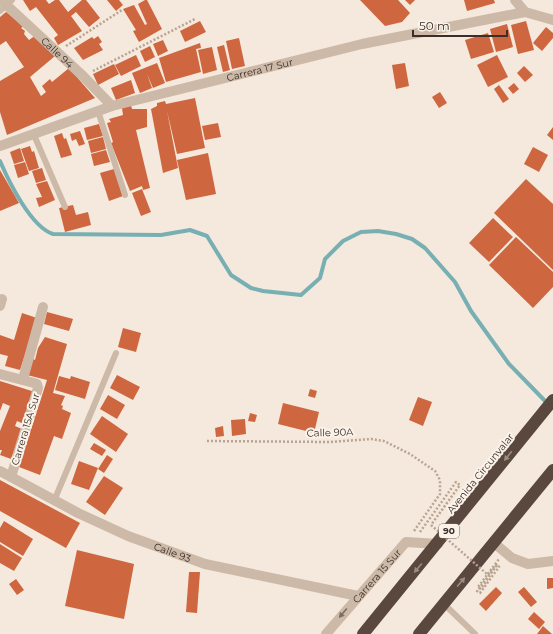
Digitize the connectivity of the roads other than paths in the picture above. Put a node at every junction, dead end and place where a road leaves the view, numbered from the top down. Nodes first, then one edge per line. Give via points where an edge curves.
1 (515, 0) edge
2 (5, 4) edge
3 (526, 12) junction
4 (553, 20) edge
5 (112, 106) junction
6 (98, 111) junction
7 (34, 135) junction
8 (2, 146) edge
9 (125, 195) dead end
10 (65, 207) dead end
11 (43, 308) dead end
12 (116, 353) dead end
13 (0, 374) edge
14 (23, 380) junction
15 (553, 400) edge
16 (553, 470) edge
17 (0, 471) edge
18 (11, 477) junction
19 (54, 501) junction
20 (438, 544) junction
21 (494, 544) junction
22 (553, 561) edge
23 (358, 596) junction
24 (444, 604) junction
25 (326, 634) edge
26 (363, 634) edge
27 (419, 634) edge
28 (475, 634) edge

1 - 3 street
2 - 5 street, Calle 94
3 - 4 street
3 - 5 street, Carrera 17 Sur via 362,44
5 - 6 street, Carrera 17 Sur
6 - 7 street, Carrera 17 Sur
6 - 9 lane
7 - 8 street, Carrera 17 Sur
7 - 10 lane
11 - 14 street, Carrera 15A Sur
12 - 19 lane
13 - 14 street
14 - 18 street, Carrera 15A Sur via 37,384 37,393
15 -> 20 highway, Avenida Circunvalar / 90
16 - 21 highway
17 - 18 street, Calle 93
18 - 19 street, Calle 93
19 - 23 street, Calle 93 via 128,536 205,564
20 - 23 street, Carrera 15 Sur via 409,542
20 -> 26 highway, Avenida Circunvalar / 90
21 - 22 street via 512,558 528,564
24 -> 21 highway
23 -> 25 street, Carrera 15 Sur
24 - 27 highway
24 - 28 lane

